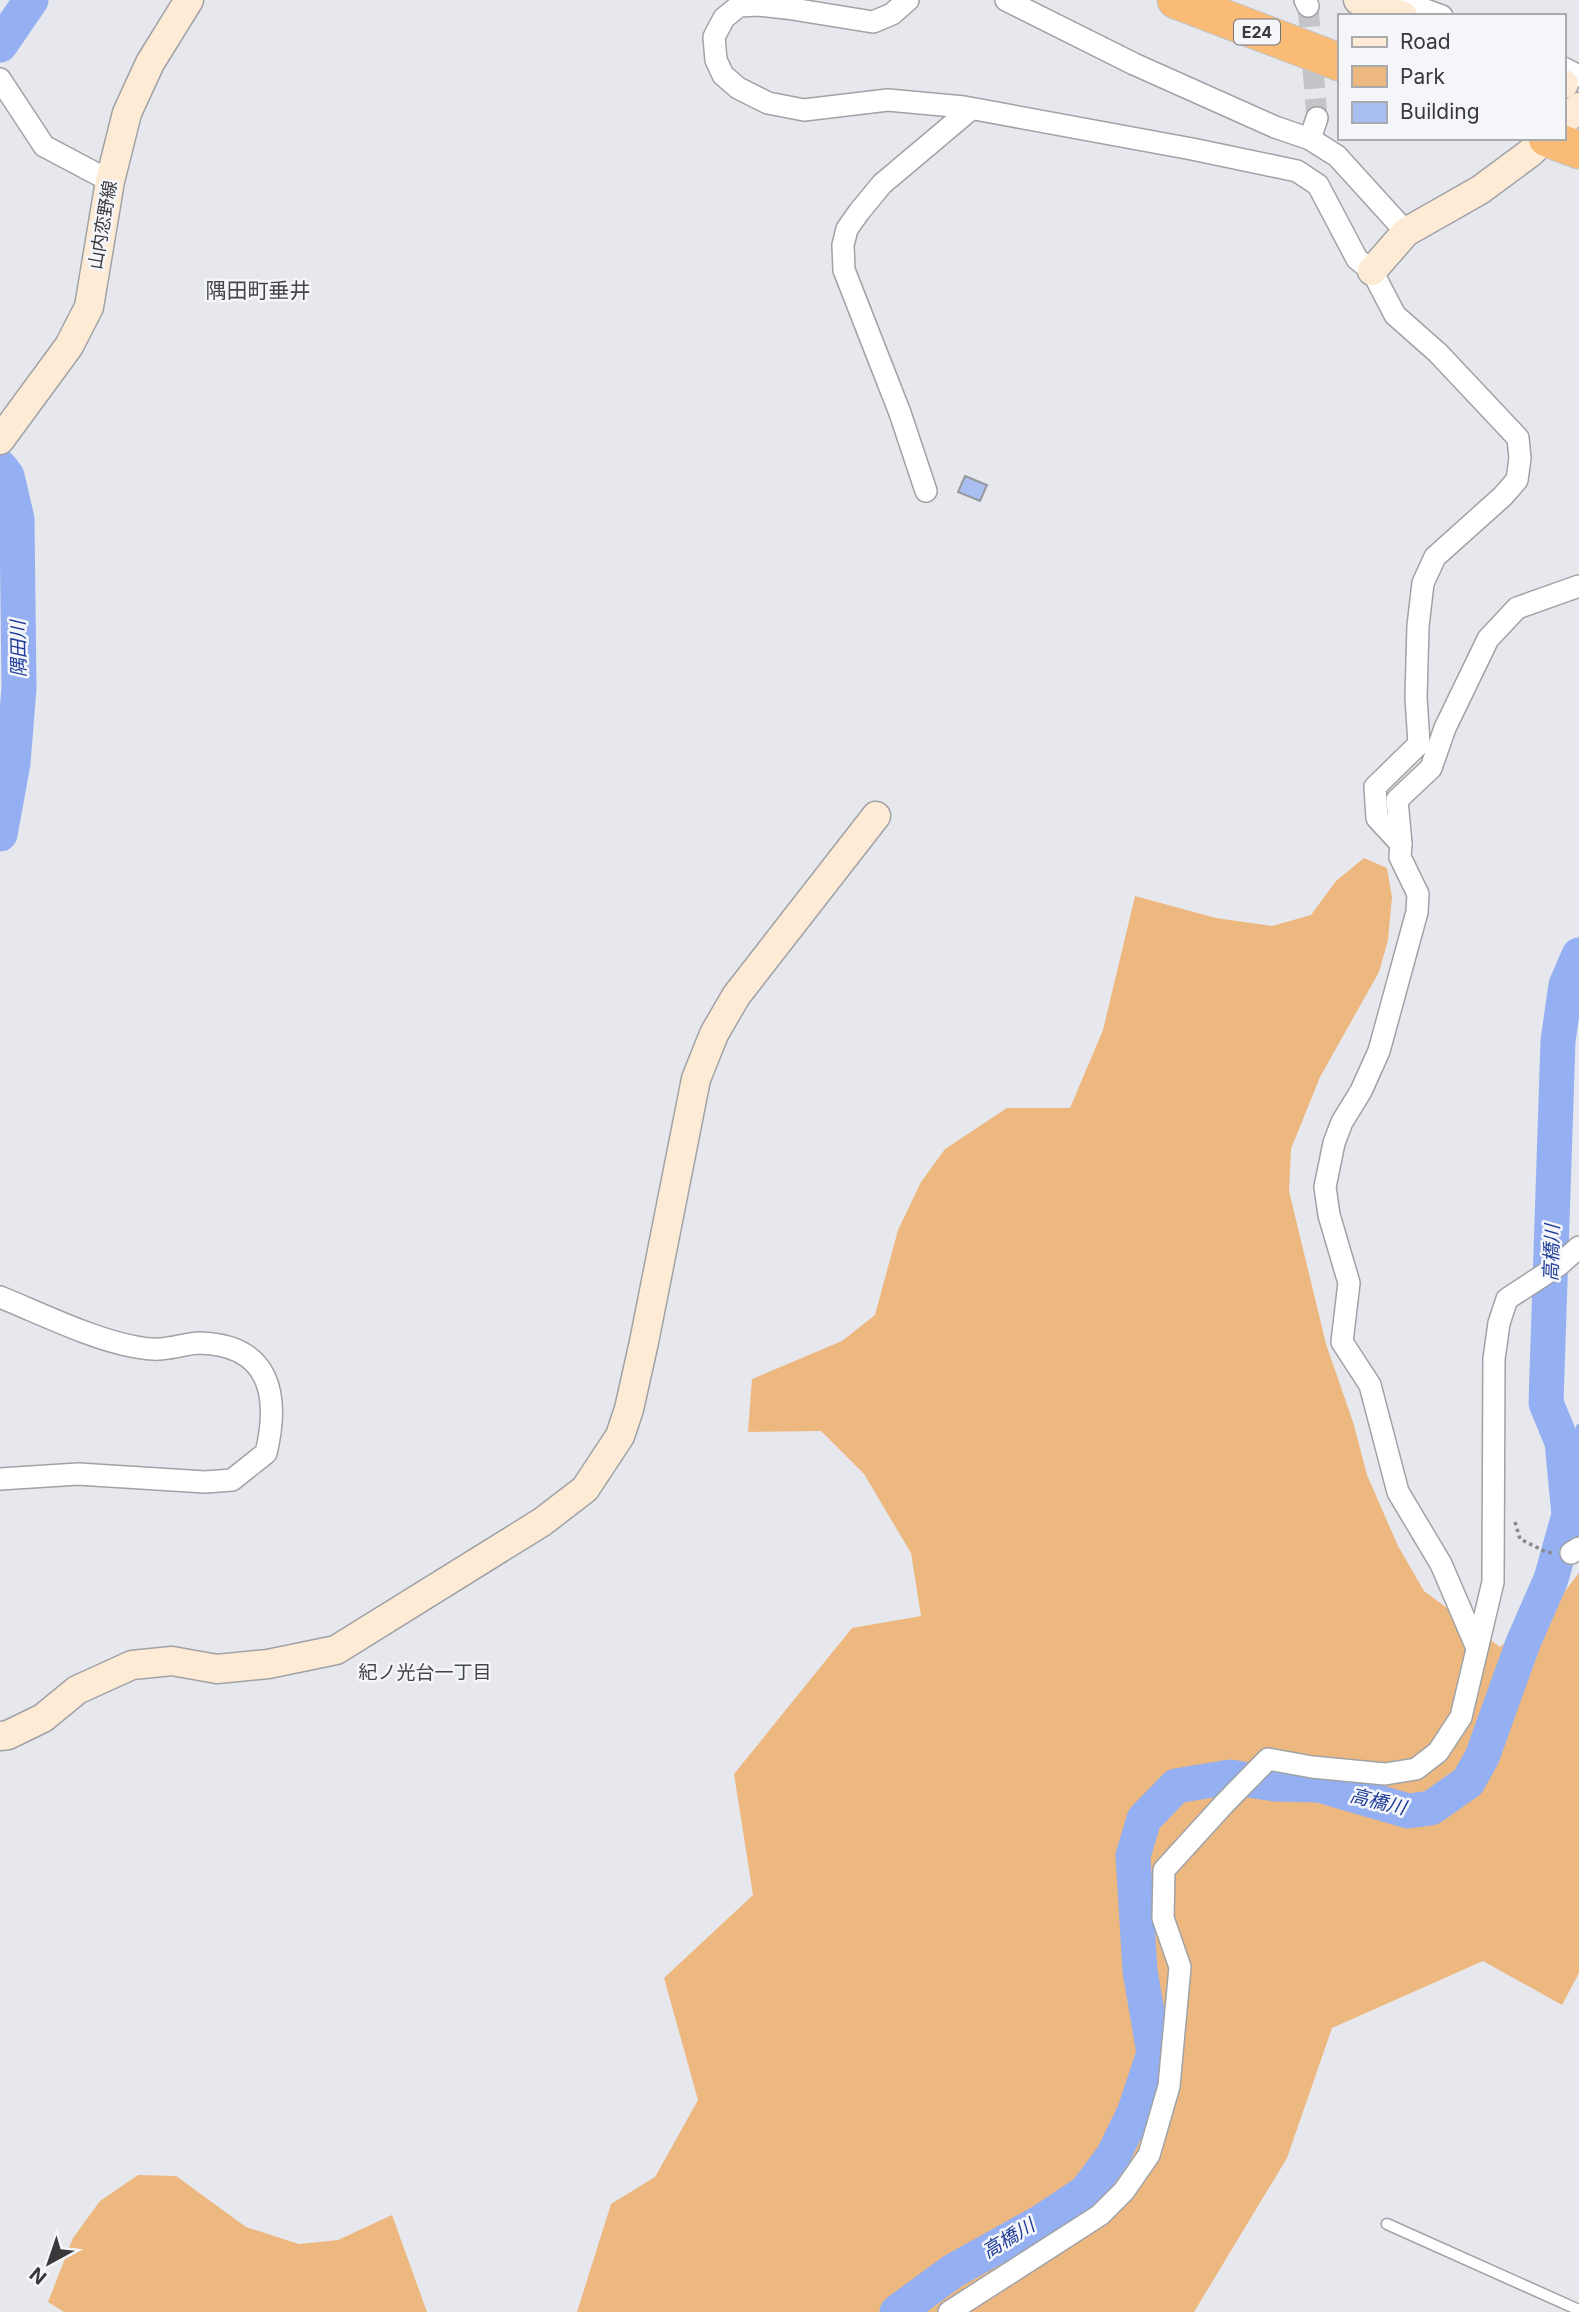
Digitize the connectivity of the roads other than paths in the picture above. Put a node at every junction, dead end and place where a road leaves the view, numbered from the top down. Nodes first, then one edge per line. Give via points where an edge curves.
1 (189, 0) edge
2 (908, 0) edge
3 (1006, 0) edge
4 (1176, 0) edge
5 (1358, 0) edge
6 (1398, 0) edge
7 (1397, 14) edge
8 (1436, 14) edge
9 (1338, 62) edge
10 (0, 79) edge
11 (1570, 84) edge
12 (971, 109) junction
13 (1565, 111) edge
14 (1317, 118) tunnel mouth
15 (1310, 139) junction
16 (1544, 140) edge
17 (1552, 140) edge
18 (1579, 150) edge
19 (110, 181) junction
20 (1406, 232) junction
21 (1372, 271) junction
22 (0, 440) edge
23 (926, 491) dead end
24 (1579, 586) edge
25 (876, 816) dead end
26 (1401, 844) junction
27 (1579, 1247) edge
28 (0, 1297) edge
29 (0, 1479) edge
30 (1477, 1648) junction
31 (0, 1736) edge
32 (1387, 2224) dead end
33 (1579, 2310) edge
34 (949, 2312) edge

1 - 19 street, 山内恋野線 via 150,63 127,113
2 - 12 street via 873,22 786,8 739,6 724,18 715,37 716,60 723,75 738,88 768,103 804,110 888,100
3 - 15 street via 1133,64
4 - 9 highway, E24
5 - 7 street
6 - 8 street
10 - 19 street via 44,146
11 - 13 street
12 - 21 street via 1297,171 1318,185 1357,259
12 - 23 street via 882,184 847,229 843,245 844,270
14 - 15 street
15 - 20 street via 1336,156
16 - 20 street via 1480,190
17 - 18 highway
19 - 22 street, 山内恋野線 via 89,307 69,346
20 - 21 street
21 - 26 street via 1395,314 1518,438 1520,458 1517,480 1435,556 1423,583 1416,697 1419,744 1375,787 1377,818
24 - 26 street via 1517,608 1488,639 1445,727 1431,768 1397,800
25 - 31 street via 736,996 714,1034 696,1079 629,1409 620,1436 585,1489 542,1522 336,1650 217,1669 172,1661 132,1665 77,1690 43,1718
26 - 30 street via 1400,857 1418,894 1417,912 1380,1051 1342,1122 1325,1187 1349,1283 1342,1342 1370,1385 1398,1492 1441,1564
27 - 30 street via 1507,1298 1499,1323 1494,1359 1493,1582
28 - 29 street via 138,1348 199,1343 247,1354 261,1371 273,1410 265,1453 232,1480 78,1474
30 - 34 street via 1461,1717 1438,1752 1416,1769 1385,1774 1268,1759 1164,1870 1163,1919 1180,1967 1169,2086 1149,2155 1100,2215
32 - 33 lane

